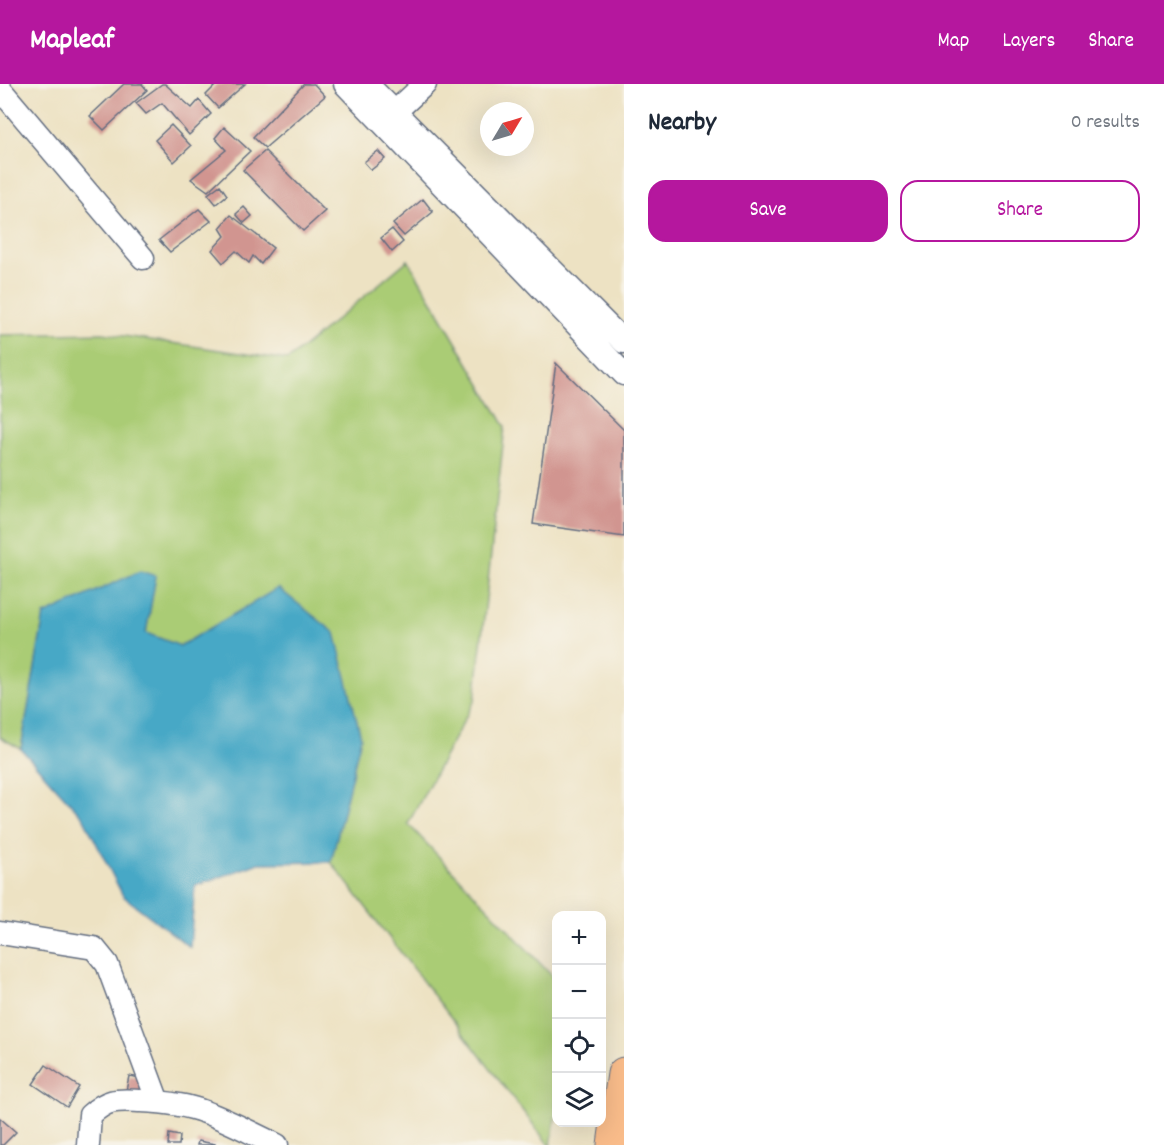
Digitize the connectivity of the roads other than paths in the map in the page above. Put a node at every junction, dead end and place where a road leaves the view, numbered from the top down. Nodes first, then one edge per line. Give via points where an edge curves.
1 (345, 84) edge
2 (367, 84) edge
3 (425, 84) edge
4 (0, 89) edge
5 (388, 117) junction
6 (143, 258) dead end
7 (624, 342) edge
8 (624, 374) edge
9 (0, 933) edge
10 (624, 1074) edge
11 (158, 1102) junction
12 (88, 1145) edge
13 (277, 1145) edge
14 (614, 1145) edge

1 - 5 street
2 - 5 street
3 - 5 street
4 - 6 street
5 - 7 street
5 - 8 street
9 - 11 street via 94,948 107,964
10 - 14 highway
11 - 12 street via 114,1100 101,1106 90,1115
11 - 13 street via 204,1111

